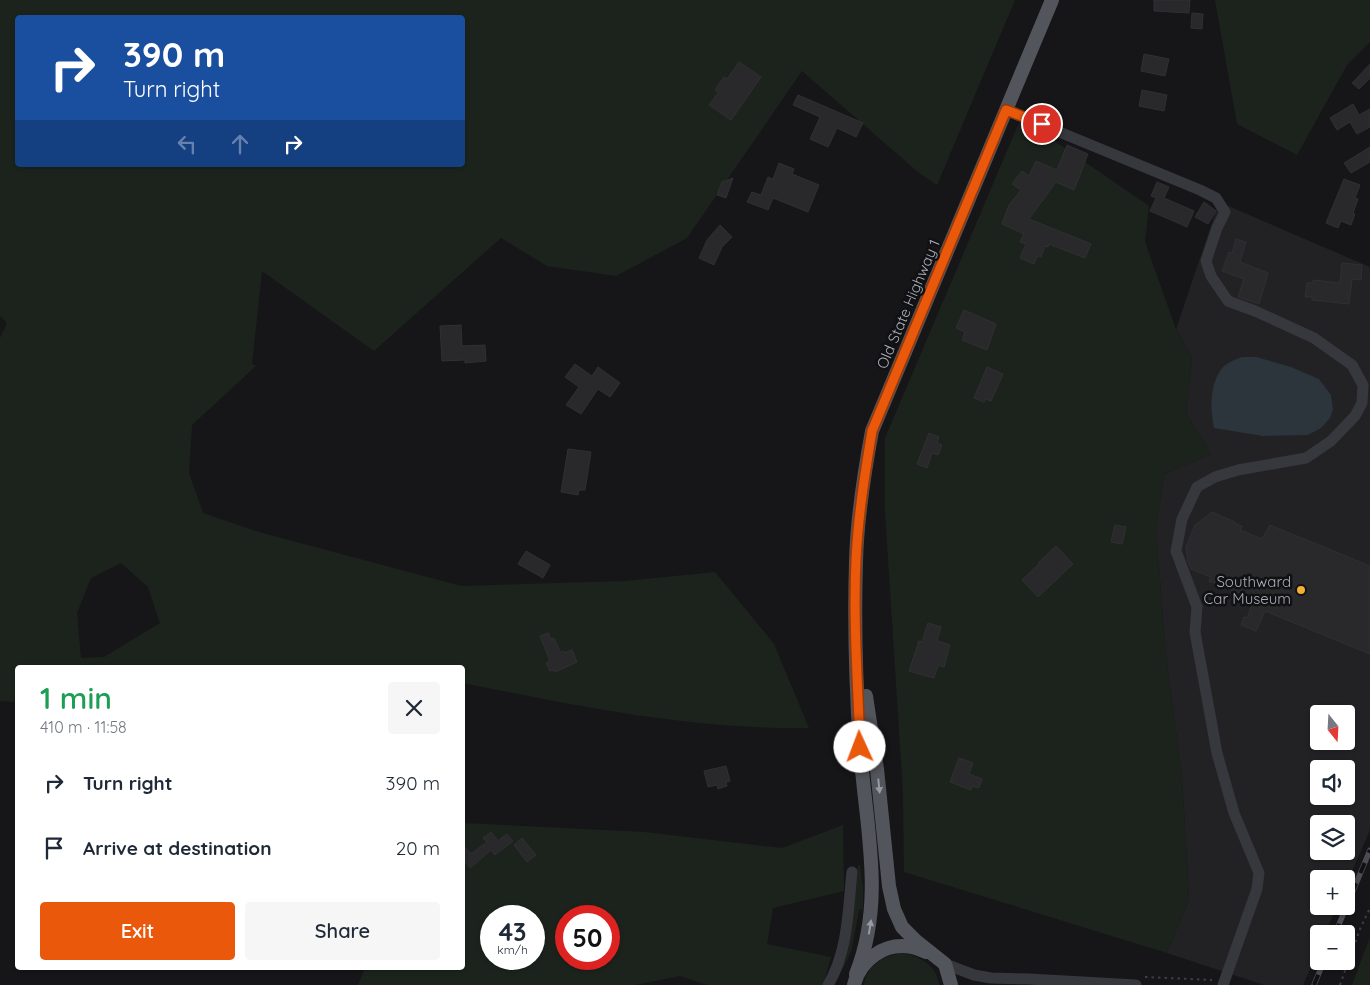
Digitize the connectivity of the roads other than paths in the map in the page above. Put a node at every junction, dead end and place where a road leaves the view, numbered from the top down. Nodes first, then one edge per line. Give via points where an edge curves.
1 (1052, 0) edge
2 (1006, 110) junction
3 (856, 634) junction
4 (852, 872) dead end
5 (932, 954) junction
6 (945, 964) junction
7 (855, 980) edge
8 (1138, 981) edge
9 (1077, 982) junction
10 (1219, 982) edge
11 (832, 984) edge
12 (951, 985) edge
13 (1043, 985) edge

1 - 2 main road, Old State Highway 1
2 - 3 main road, Old State Highway 1 via 872,431 862,486 856,561
2 - 10 street via 1216,198 1225,212 1206,262 1211,276 1228,301 1314,338 1352,365 1363,385 1362,403 1356,416 1331,441 1306,458 1215,477 1197,487 1182,518 1176,551 1197,607 1195,632 1217,753 1234,812 1259,873 1257,889
3 -> 5 main road, Old State Highway 1 via 894,909 902,927
7 -> 3 main road, Old State Highway 1 via 865,952 873,899 860,747
4 - 11 street via 841,955
5 - 6 main road, Old State Highway 1
5 - 7 main road via 910,947 894,947 865,963
6 - 9 street via 991,978
6 - 12 main road
8 - 9 street
9 - 13 street

